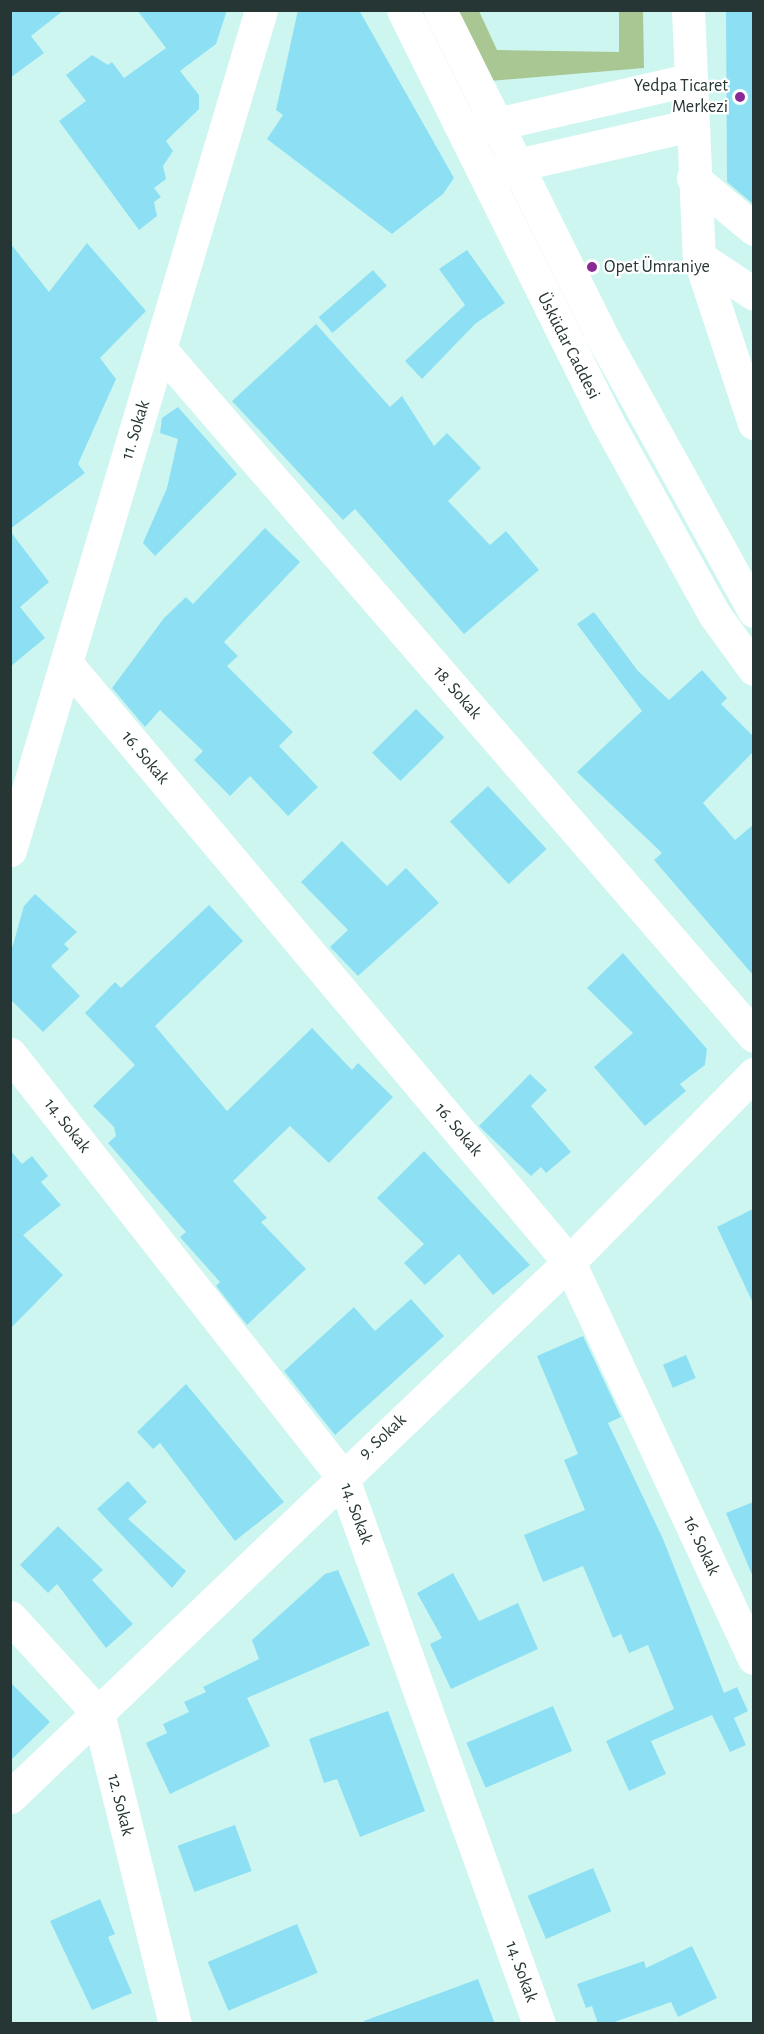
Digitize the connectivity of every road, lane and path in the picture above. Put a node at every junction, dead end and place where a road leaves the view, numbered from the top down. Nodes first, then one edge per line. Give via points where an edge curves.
1 (261, 10) edge
2 (403, 10) edge
3 (440, 10) edge
4 (688, 10) edge
5 (688, 80) junction
6 (496, 122) junction
7 (690, 125) junction
8 (462, 133) junction
9 (517, 165) junction
10 (693, 178) junction
11 (484, 179) junction
12 (753, 229) edge
13 (699, 257) junction
14 (753, 294) edge
15 (160, 349) junction
16 (752, 415) edge
17 (753, 611) edge
18 (66, 663) junction
19 (753, 669) edge
20 (10, 850) edge
21 (753, 1036) edge
22 (10, 1054) edge
23 (753, 1074) edge
24 (569, 1262) junction
25 (342, 1476) junction
26 (10, 1617) edge
27 (753, 1658) edge
28 (98, 1713) junction
29 (10, 1797) edge
30 (174, 2024) edge
31 (539, 2024) edge

1 - 15 street, 11. Sokak
2 - 8 street, Üsküdar Caddesi
3 - 6 street, Üsküdar Caddesi
4 - 5 street
5 - 6 street
5 - 7 street
6 - 8 street
6 - 9 street, Üsküdar Caddesi
7 - 9 street
7 - 10 street
8 - 11 street, Üsküdar Caddesi
9 - 11 street
9 - 17 street, Üsküdar Caddesi via 685,496
10 - 12 street
10 - 13 street
11 - 19 street, Üsküdar Caddesi via 612,431 714,614
13 - 14 street
13 - 16 street
15 - 18 street, 11. Sokak
15 - 21 street, 18. Sokak
18 - 20 street, 11. Sokak
18 - 24 street, 16. Sokak
22 - 25 street, 14. Sokak
23 - 24 street, 9. Sokak
24 - 25 street, 9. Sokak
24 - 27 street, 16. Sokak
25 - 28 street, 9. Sokak
25 - 31 street, 14. Sokak
26 - 28 street, 12. Sokak
28 - 29 street, 9. Sokak
28 - 30 street, 12. Sokak

